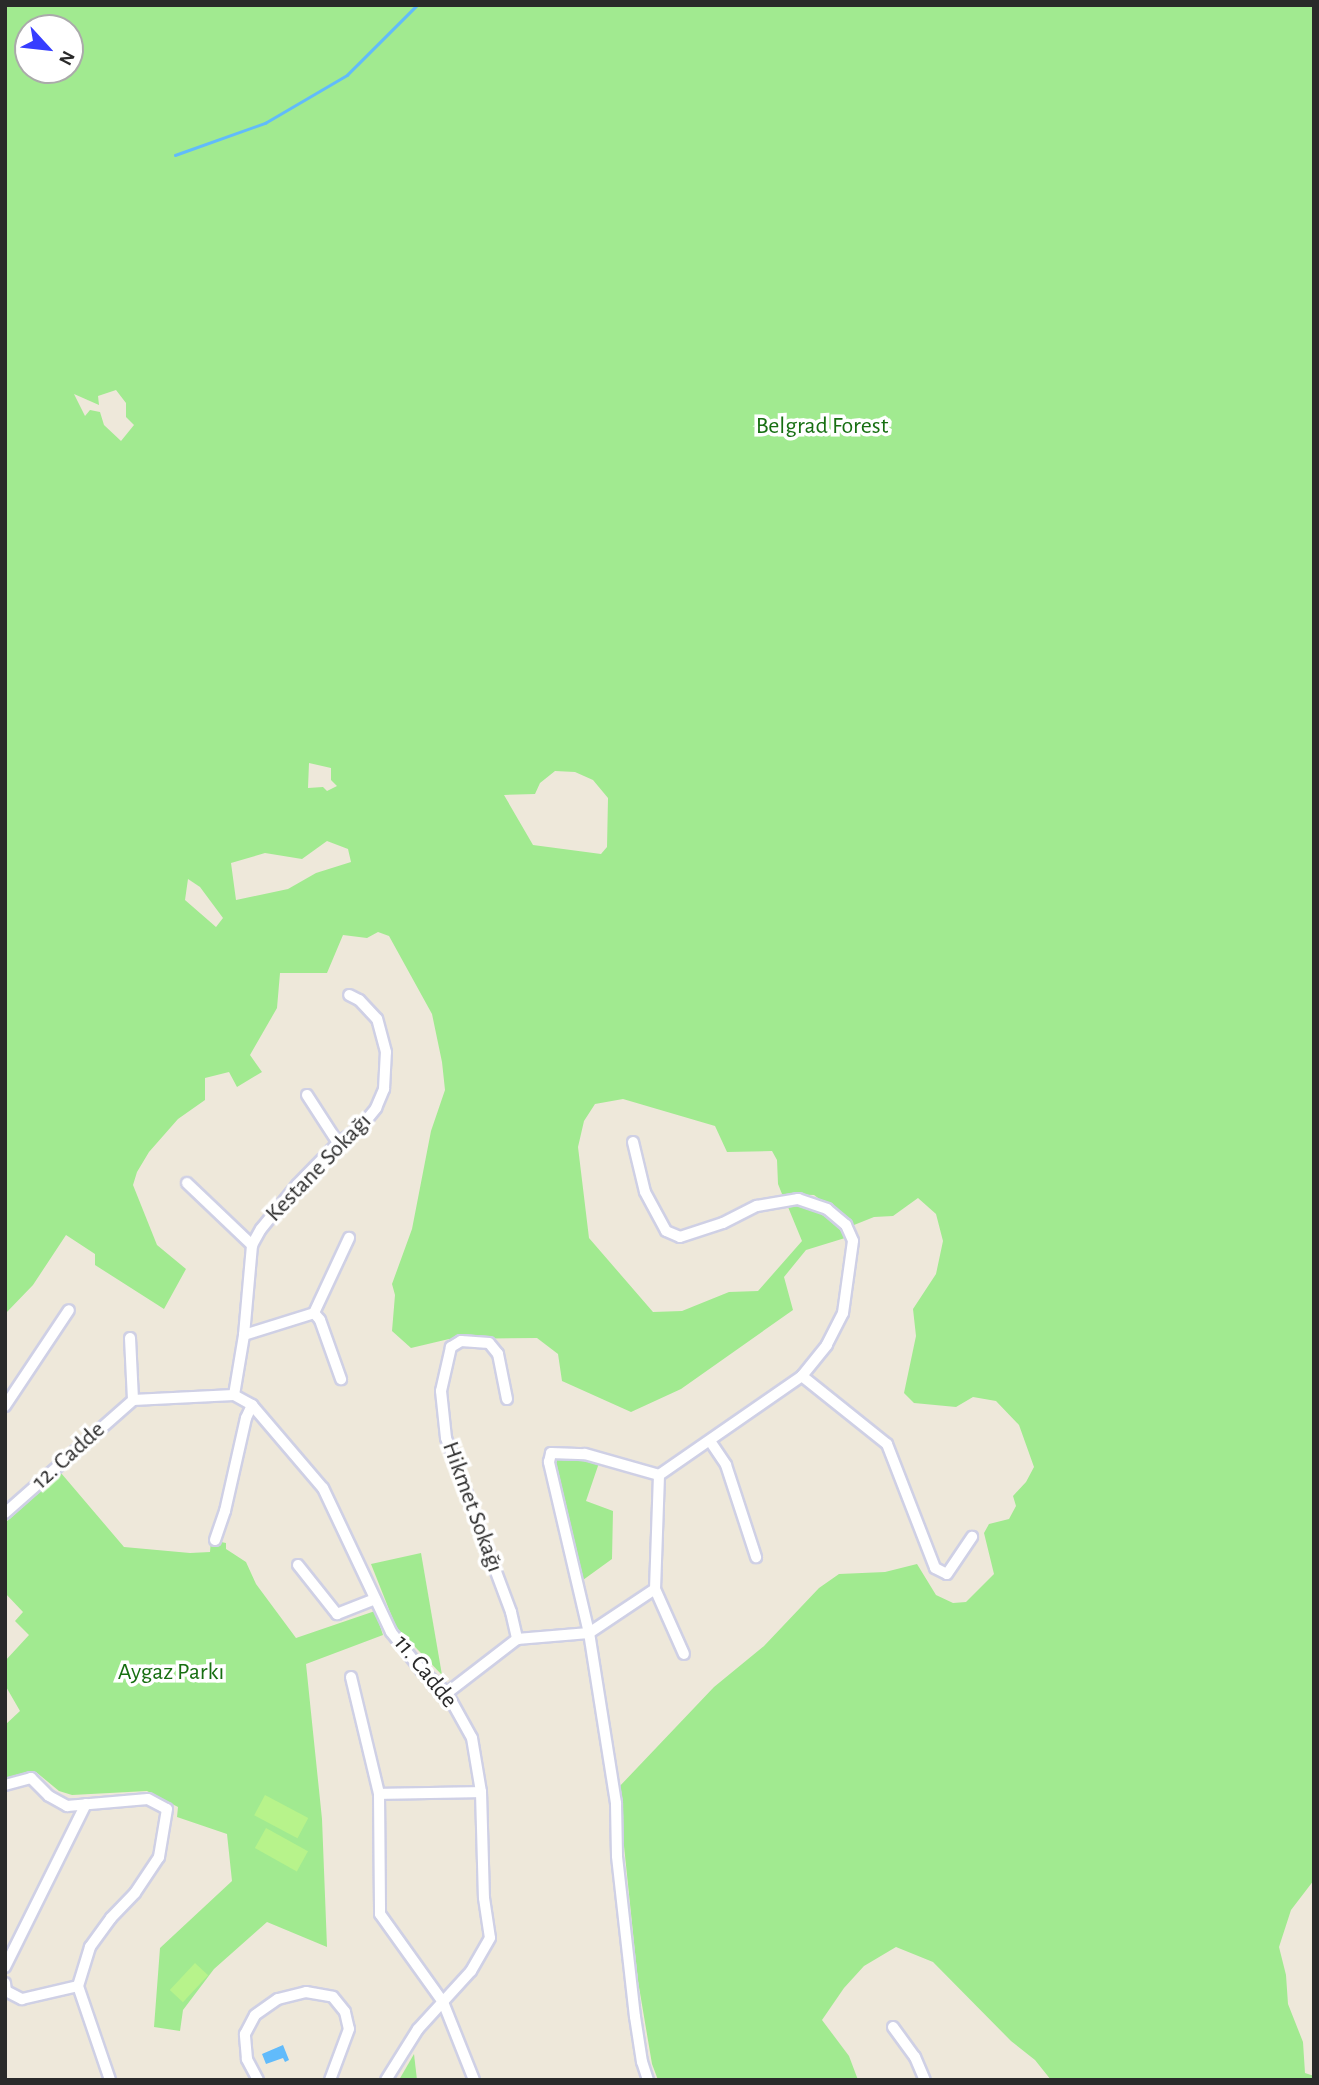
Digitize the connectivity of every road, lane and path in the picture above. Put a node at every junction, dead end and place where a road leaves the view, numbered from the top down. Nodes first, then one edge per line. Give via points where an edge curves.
1 (349, 995) dead end
2 (307, 1095) dead end
3 (633, 1142) dead end
4 (338, 1143) junction
5 (187, 1183) dead end
6 (349, 1238) dead end
7 (252, 1245) junction
8 (69, 1310) dead end
9 (314, 1313) junction
10 (244, 1335) junction
11 (130, 1338) dead end
12 (802, 1376) junction
13 (341, 1379) dead end
14 (234, 1395) junction
15 (507, 1399) dead end
16 (134, 1400) junction
17 (252, 1405) junction
18 (5, 1406) edge
19 (710, 1441) junction
20 (659, 1475) junction
21 (5, 1513) edge
22 (972, 1537) dead end
23 (215, 1540) dead end
24 (756, 1558) dead end
25 (298, 1565) dead end
26 (655, 1589) junction
27 (375, 1599) junction
28 (589, 1633) junction
29 (517, 1639) junction
30 (684, 1654) dead end
31 (351, 1677) dead end
32 (447, 1693) junction
33 (5, 1785) edge
34 (481, 1792) junction
35 (379, 1794) junction
36 (86, 1804) junction
37 (5, 1967) edge
38 (5, 1983) edge
39 (78, 1986) junction
40 (443, 2002) junction
41 (893, 2027) dead end
42 (110, 2080) edge
43 (258, 2080) edge
44 (330, 2080) edge
45 (386, 2080) edge
46 (474, 2080) edge
47 (648, 2080) edge
48 (925, 2080) edge

1 - 4 street, Kestane Sokağı via 377,1019 386,1069 376,1108 360,1128
2 - 4 street
3 - 12 street via 645,1192 666,1231 680,1237 757,1206 798,1199 827,1209 846,1225 853,1241 843,1313 827,1345
4 - 7 street, Kestane Sokağı via 268,1220
5 - 7 street
6 - 9 street
7 - 10 street, Kestane Sokağı
8 - 18 street
9 - 10 street
9 - 13 street
10 - 14 street, Kestane Sokağı
11 - 16 street
12 - 19 street
12 - 22 street via 887,1444 935,1568 947,1573
14 - 16 street
14 - 17 street
15 - 29 street, Hikmet Sokağı via 498,1354 489,1343 461,1341 451,1347 441,1391 446,1438
16 - 21 street, 12. Cadde
17 - 23 street
17 - 27 street, 11. Cadde via 323,1488
19 - 20 street
19 - 24 street via 726,1465
20 - 26 street
20 - 28 street via 585,1454 551,1453 549,1462
25 - 27 street via 337,1614
26 - 28 street
26 - 30 street
27 - 32 street, 11. Cadde via 391,1632 422,1671
28 - 29 street
28 - 47 street via 616,1803 617,1856
29 - 32 street
31 - 35 street
32 - 34 street, 11. Cadde via 472,1738
33 - 36 street via 31,1778 67,1806
34 - 35 street
34 - 40 street, 11. Cadde via 484,1898 490,1938 471,1971
35 - 40 street via 380,1914
36 - 37 street
36 - 39 street via 148,1799 167,1809 159,1857 90,1947
38 - 39 street via 6,1991 22,1999
39 - 42 street
40 - 45 street, 11. Cadde via 418,2029
40 - 46 street
41 - 48 street
43 - 44 street via 247,2059 245,2034 255,2015 278,1999 306,1992 333,1997 345,2012 349,2029

